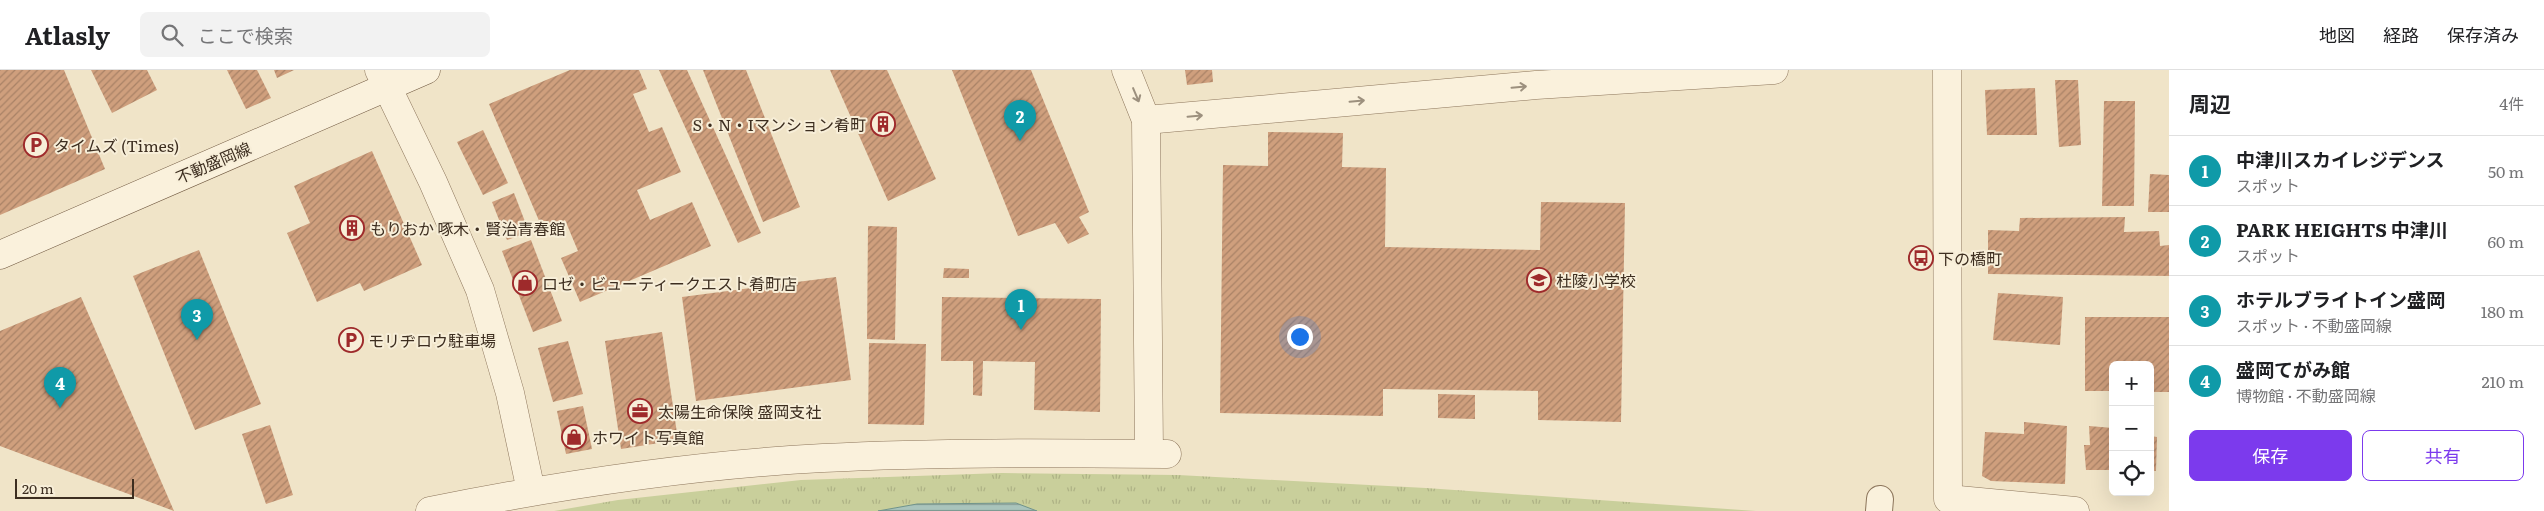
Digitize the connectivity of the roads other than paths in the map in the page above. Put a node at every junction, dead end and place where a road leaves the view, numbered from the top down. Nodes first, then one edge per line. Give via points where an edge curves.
1 (426, 70) edge
2 (1126, 70) edge
3 (1774, 70) edge
4 (1947, 70) edge
5 (384, 78) edge
6 (1146, 120) junction
7 (0, 254) edge
8 (531, 491) junction
9 (430, 511) edge
10 (2075, 511) edge

1 - 5 street, 不動盛岡線
2 -> 6 street
6 -> 3 street via 1536,85
4 - 10 street via 1948,499
5 - 7 street, 不動盛岡線
5 - 8 street via 480,290 510,393
6 - 8 street via 1158,453 974,452 821,458 684,471
8 - 9 street

